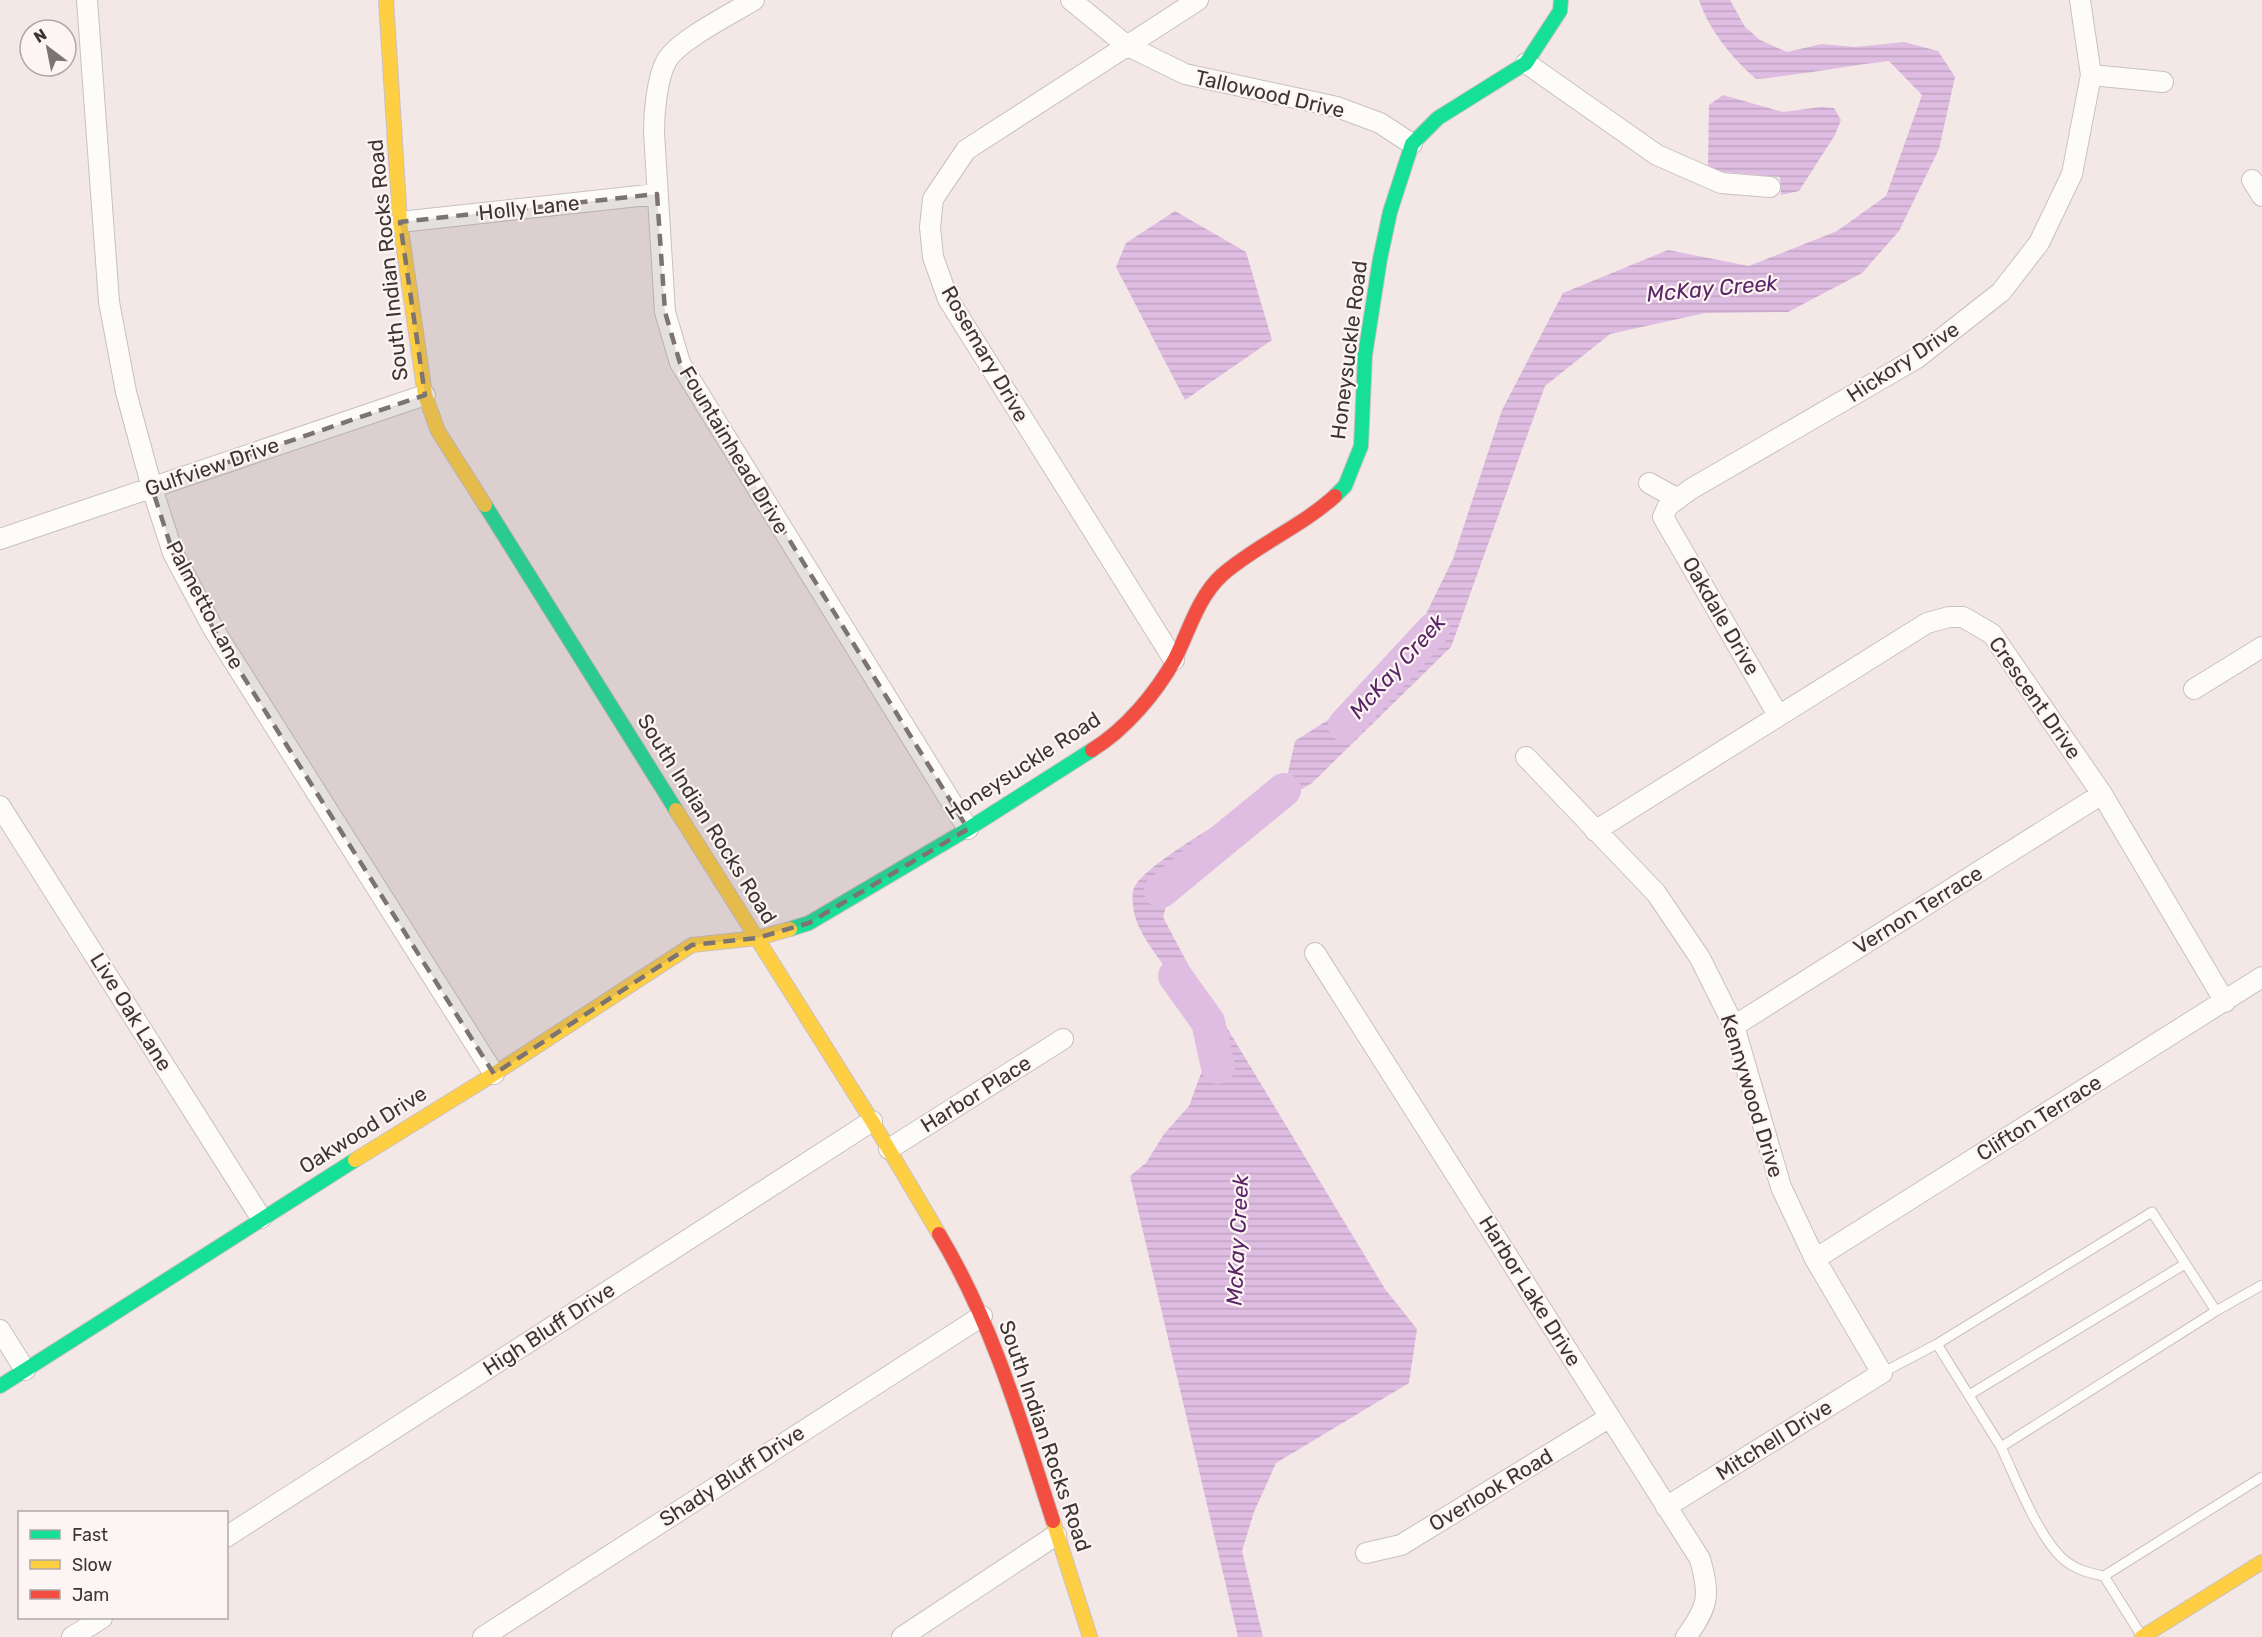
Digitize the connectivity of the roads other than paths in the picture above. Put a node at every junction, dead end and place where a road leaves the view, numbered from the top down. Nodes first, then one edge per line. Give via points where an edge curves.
1 (87, 0) edge
2 (386, 0) edge
3 (754, 0) edge
4 (1071, 0) edge
5 (1198, 0) edge
6 (1561, 0) edge
7 (2080, 0) edge
8 (1126, 45) junction
9 (1526, 63) junction
10 (2091, 75) junction
11 (2163, 82) dead end
12 (1412, 144) junction
13 (1770, 187) dead end
14 (657, 194) junction
15 (400, 222) junction
16 (425, 395) junction
17 (1649, 483) dead end
18 (152, 488) junction
19 (1678, 499) junction
20 (1663, 517) joint
21 (0, 538) edge
22 (2262, 647) edge
23 (1174, 660) junction
24 (2194, 689) dead end
25 (1778, 715) junction
26 (1526, 757) dead end
27 (2102, 794) junction
28 (0, 806) edge
29 (968, 829) junction
30 (1595, 831) junction
31 (757, 938) junction
32 (1315, 952) dead end
33 (2262, 977) edge
34 (2225, 1002) junction
35 (1734, 1026) junction
36 (1063, 1039) dead end
37 (494, 1074) junction
38 (873, 1121) junction
39 (889, 1149) junction
40 (261, 1218) junction
41 (1815, 1258) junction
42 (2186, 1264) junction
43 (2262, 1284) edge
44 (2216, 1311) junction
45 (982, 1316) junction
46 (0, 1330) edge
47 (1937, 1344) junction
48 (25, 1370) junction
49 (1882, 1372) junction
50 (0, 1386) edge
51 (1969, 1395) junction
52 (1610, 1417) junction
53 (2001, 1447) junction
54 (2262, 1477) edge
55 (1666, 1507) junction
56 (1056, 1535) junction
57 (228, 1536) edge
58 (1366, 1553) dead end
59 (2262, 1562) edge
60 (2104, 1576) junction
61 (99, 1619) edge
62 (72, 1637) edge
63 (483, 1637) edge
64 (902, 1637) edge
65 (1090, 1637) edge
66 (1686, 1637) edge
67 (2142, 1637) edge

1 - 18 street, Palmetto Lane via 109,302 126,392
2 - 15 street, South Indian Rocks Road
3 - 14 street, Fountainhead Drive via 682,44 667,60 654,107
4 - 8 street, Tallowood Drive
5 - 8 street, Rosemary Drive
6 - 9 street, Honeysuckle Road via 1560,11
7 - 10 street, Hickory Drive
8 - 12 street, Tallowood Drive via 1185,75 1337,107 1380,123
8 - 23 street, Rosemary Drive via 966,150 933,200 930,228 933,257 948,298
9 - 12 street, Honeysuckle Road via 1438,118
9 - 13 street via 1657,155 1721,183
10 - 11 street
10 - 19 street, Hickory Drive via 2072,174 2039,243 2001,292 1917,358
12 - 23 street, Honeysuckle Road via 1380,259 1365,355 1361,446 1345,486 1320,508 1221,576 1200,604
14 - 15 street, Holly Lane
14 - 29 street, Fountainhead Drive via 665,312 680,363
15 - 16 street, South Indian Rocks Road
16 - 18 street, Gulfview Drive
16 - 31 street, South Indian Rocks Road via 438,431
17 - 19 street
18 - 21 street, Gulfview Drive
18 - 37 street, Palmetto Lane via 173,553 214,630
19 - 20 street, Hickory Drive via 1668,506
20 - 25 street, Oakdale Drive
22 - 24 street
23 - 29 street, Honeysuckle Road via 1142,707 1104,743
25 - 27 street, Crescent Drive via 1927,623 1963,617 1992,634
25 - 30 street, Crescent Drive
26 - 30 street, Kennywood Drive
27 - 34 street, Crescent Drive
27 - 35 street, Vernon Terrace
28 - 40 street, Live Oak Lane
29 - 31 street, Honeysuckle Road via 809,923
30 - 35 street, Kennywood Drive via 1656,893 1700,958
31 - 37 street, Oakwood Drive via 692,945
31 - 38 street, South Indian Rocks Road
32 - 52 street, Harbor Lake Drive
33 - 34 street, Clifton Terrace
34 - 41 street, Clifton Terrace
35 - 41 street, Kennywood Drive via 1781,1187
36 - 39 street, Harbor Place
37 - 40 street, Oakwood Drive
38 - 39 street, South Indian Rocks Road
38 - 57 street, High Bluff Drive
39 - 45 street, South Indian Rocks Road via 962,1272
40 - 48 street, Oakwood Drive
41 - 49 street, Kennywood Drive
42 - 44 lane
42 - 47 lane via 2152,1212
42 - 51 lane
43 - 44 lane
44 - 53 lane
45 - 56 street, South Indian Rocks Road via 1002,1362
45 - 63 street, Shady Bluff Drive
46 - 48 street
47 - 49 lane
47 - 51 lane
48 - 50 street, Oakwood Drive
49 - 55 street, Mitchell Drive
51 - 53 lane
52 - 55 street, Harbor Lake Drive
52 - 58 street, Overlook Road via 1401,1545
53 - 60 lane via 2036,1521 2061,1557 2083,1572
54 - 60 lane
55 - 66 street, Harbor Lake Drive via 1700,1559 1707,1587 1702,1616
56 - 64 street
56 - 65 street, South Indian Rocks Road
59 - 67 street
60 - 67 lane
61 - 62 street

